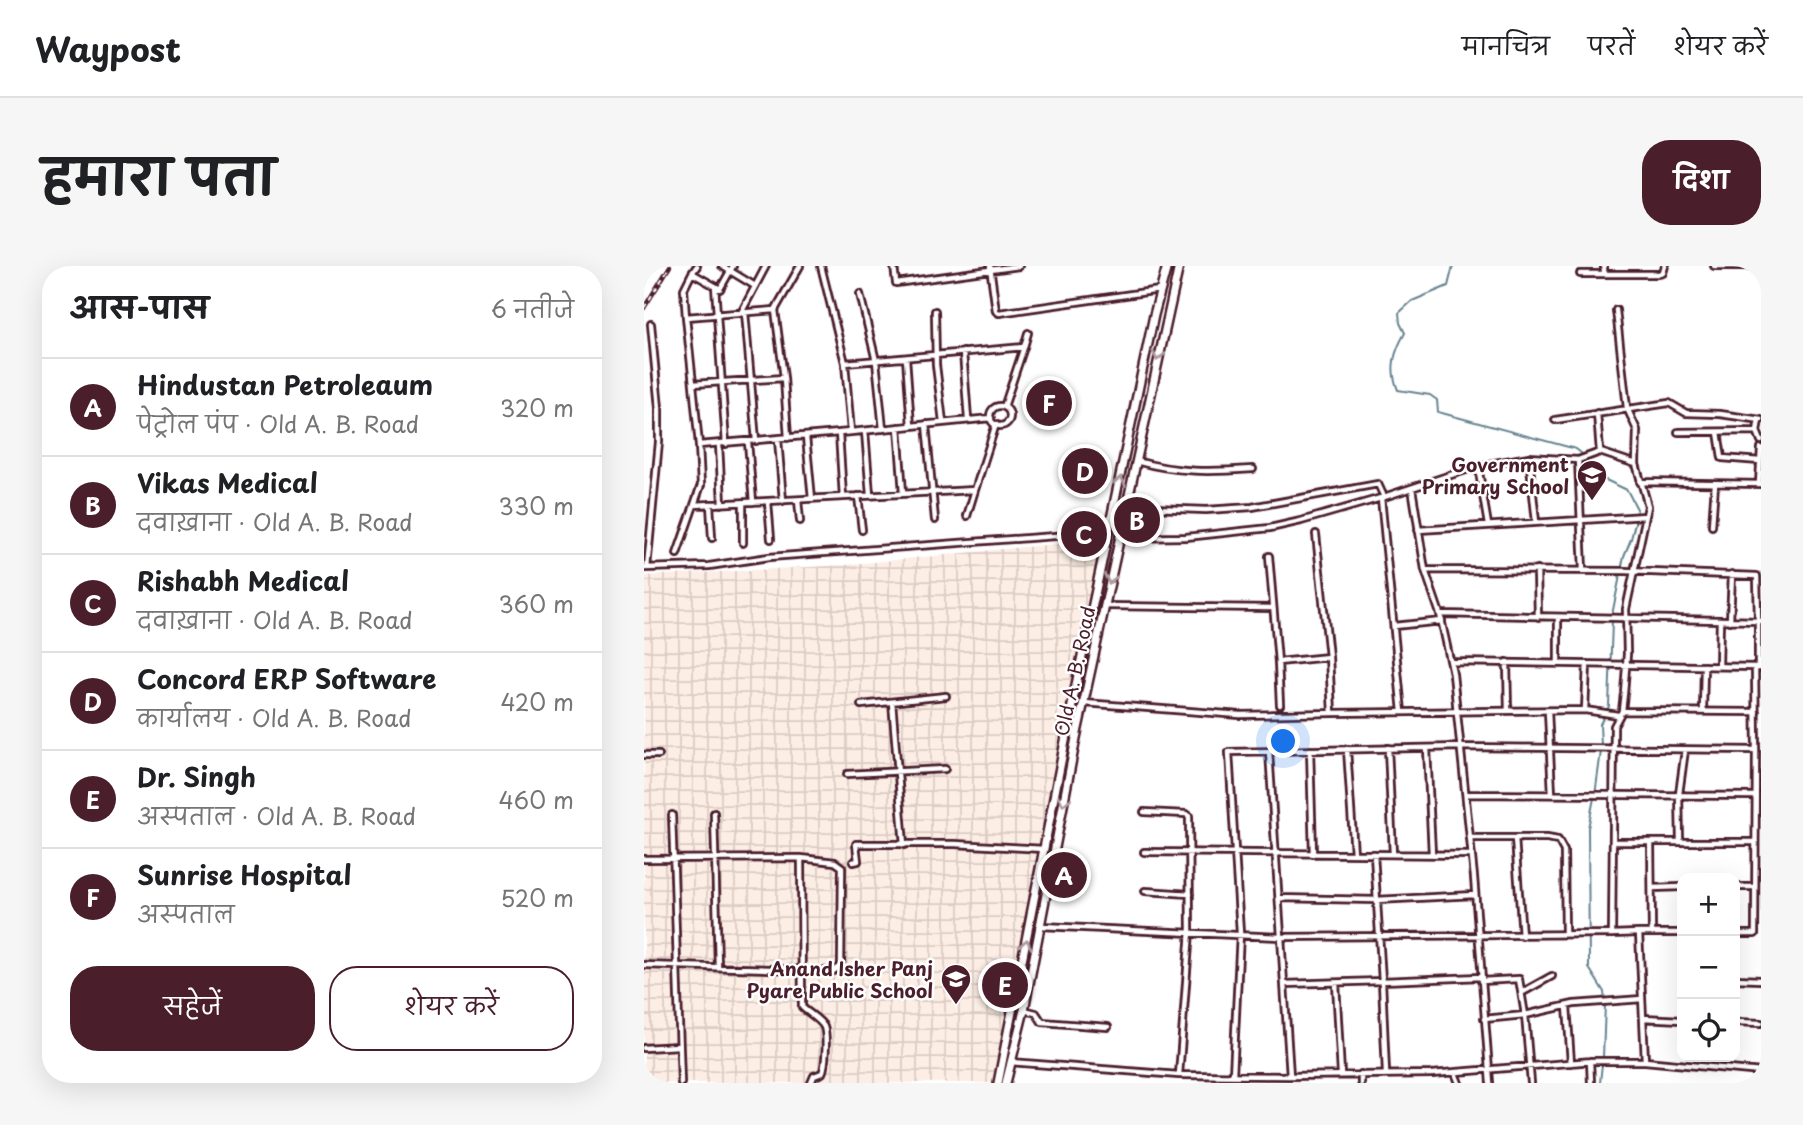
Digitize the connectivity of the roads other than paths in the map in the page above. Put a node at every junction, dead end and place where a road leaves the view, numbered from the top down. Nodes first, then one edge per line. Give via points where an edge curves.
1 (696, 266) edge
2 (722, 266) edge
3 (766, 266) edge
4 (800, 266) edge
5 (821, 266) edge
6 (894, 266) edge
7 (1019, 266) edge
8 (1167, 266) edge
9 (1179, 266) edge
10 (1604, 266) edge
11 (1665, 266) edge
12 (1714, 266) edge
13 (1729, 266) edge
14 (1759, 266) edge
15 (731, 268) edge
16 (991, 268) edge
17 (692, 273) junction
18 (1580, 274) dead end
19 (1604, 274) junction
20 (715, 286) junction
21 (755, 286) junction
22 (1160, 290) junction
23 (860, 294) dead end
24 (775, 310) junction
25 (1616, 310) dead end
26 (935, 311) dead end
27 (743, 313) junction
28 (717, 315) junction
29 (686, 317) junction
30 (652, 324) dead end
31 (1153, 324) junction
32 (1164, 327) junction
33 (1028, 333) dead end
34 (1024, 346) junction
35 (963, 352) junction
36 (936, 356) junction
37 (906, 358) junction
38 (876, 361) junction
39 (845, 363) junction
40 (784, 379) junction
41 (752, 381) junction
42 (722, 383) junction
43 (693, 384) junction
44 (1004, 407) junction
45 (1627, 408) junction
46 (1597, 413) junction
47 (991, 418) junction
48 (968, 419) junction
49 (1555, 420) dead end
50 (1760, 420) edge
51 (943, 422) junction
52 (926, 424) junction
53 (996, 425) junction
54 (911, 426) junction
55 (898, 427) junction
56 (883, 429) junction
57 (865, 430) junction
58 (1757, 431) junction
59 (851, 432) junction
60 (1678, 432) dead end
61 (1718, 432) junction
62 (839, 433) junction
63 (806, 437) junction
64 (788, 438) junction
65 (778, 439) junction
66 (756, 441) junction
67 (1761, 441) edge
68 (748, 442) junction
69 (719, 444) junction
70 (726, 444) junction
71 (699, 445) junction
72 (1761, 448) edge
73 (1600, 453) junction
74 (1529, 457) junction
75 (1580, 459) junction
76 (1135, 461) junction
77 (1760, 461) edge
78 (1636, 464) junction
79 (1478, 466) junction
80 (1254, 469) dead end
81 (1640, 482) junction
82 (1715, 484) junction
83 (1760, 484) edge
84 (1412, 488) junction
85 (975, 490) junction
86 (932, 491) junction
87 (903, 493) junction
88 (870, 495) junction
89 (858, 496) junction
90 (843, 497) junction
91 (1382, 498) junction
92 (812, 499) junction
93 (798, 500) junction
94 (754, 502) junction
95 (768, 502) junction
96 (783, 502) junction
97 (743, 503) junction
98 (710, 504) junction
99 (722, 504) junction
100 (694, 505) junction
101 (1125, 507) junction
102 (967, 516) dead end
103 (1646, 516) junction
104 (1581, 519) junction
105 (934, 520) dead end
106 (800, 521) dead end
107 (1536, 522) junction
108 (1488, 525) junction
109 (1712, 526) dead end
110 (862, 530) dead end
111 (1418, 530) junction
112 (1109, 532) junction
113 (1316, 534) dead end
114 (712, 538) dead end
115 (1119, 538) junction
116 (771, 539) dead end
117 (743, 544) dead end
118 (677, 554) dead end
119 (1269, 556) dead end
120 (645, 568) edge
121 (1424, 570) junction
122 (1537, 570) junction
123 (1583, 570) junction
124 (1632, 571) junction
125 (1732, 574) junction
126 (1104, 606) junction
127 (1273, 608) junction
128 (1440, 614) junction
129 (1538, 617) junction
130 (1558, 617) junction
131 (1626, 619) junction
132 (1720, 620) junction
133 (1442, 621) junction
134 (1730, 621) junction
135 (1759, 621) edge
136 (1394, 626) junction
137 (1329, 657) junction
138 (1278, 662) junction
139 (1451, 662) junction
140 (1507, 662) junction
141 (1558, 663) junction
142 (1587, 663) junction
143 (1627, 664) junction
144 (1704, 666) junction
145 (1719, 666) junction
146 (1761, 668) edge
147 (946, 696) dead end
148 (892, 702) junction
149 (1084, 703) junction
150 (861, 705) dead end
151 (1280, 705) dead end
152 (1548, 710) junction
153 (1585, 710) junction
154 (1457, 711) junction
155 (1508, 711) junction
156 (1703, 711) junction
157 (1402, 712) junction
158 (1756, 712) junction
159 (1332, 713) junction
160 (1620, 713) junction
161 (1461, 747) junction
162 (1550, 747) junction
163 (1388, 748) junction
164 (1427, 748) junction
165 (1613, 748) junction
166 (1347, 749) junction
167 (1310, 750) junction
168 (1685, 750) junction
169 (1756, 750) junction
170 (1269, 751) junction
171 (644, 755) edge
172 (659, 755) dead end
173 (945, 769) dead end
174 (898, 770) junction
175 (847, 774) dead end
176 (1466, 794) junction
177 (1552, 794) junction
178 (1613, 794) junction
179 (1679, 794) junction
180 (1755, 796) junction
181 (1144, 812) dead end
182 (714, 813) dead end
183 (672, 815) dead end
184 (1470, 838) junction
185 (1515, 838) junction
186 (1680, 841) junction
187 (1614, 842) junction
188 (1651, 842) junction
189 (1755, 842) junction
190 (904, 845) junction
191 (1044, 849) junction
192 (1144, 852) dead end
193 (1235, 853) junction
194 (1189, 854) junction
195 (1314, 854) junction
196 (1354, 854) junction
197 (1374, 854) junction
198 (1393, 854) junction
199 (1432, 854) junction
200 (1276, 855) junction
201 (1471, 855) junction
202 (800, 858) junction
203 (644, 859) edge
204 (673, 860) junction
205 (715, 860) junction
206 (853, 862) dead end
207 (1677, 887) edge
208 (1740, 887) edge
209 (1755, 887) junction
210 (1652, 888) junction
211 (1145, 891) dead end
212 (1190, 894) junction
213 (1475, 895) junction
214 (1279, 898) junction
215 (1376, 900) junction
216 (1040, 925) junction
217 (1190, 931) junction
218 (1240, 933) junction
219 (1564, 933) junction
220 (1639, 933) junction
221 (1652, 933) junction
222 (1677, 933) edge
223 (1612, 934) junction
224 (1740, 934) edge
225 (1378, 936) junction
226 (1477, 936) junction
227 (1522, 936) junction
228 (1282, 937) junction
229 (644, 965) edge
230 (677, 967) junction
231 (718, 967) junction
232 (802, 969) junction
233 (1552, 976) dead end
234 (1481, 979) junction
235 (1740, 979) edge
236 (1761, 980) edge
237 (1382, 981) junction
238 (1336, 982) junction
239 (1285, 984) junction
240 (1523, 992) junction
241 (1642, 999) junction
242 (1567, 1006) junction
243 (1024, 1010) junction
244 (1525, 1014) junction
245 (1484, 1018) junction
246 (1643, 1018) junction
247 (1677, 1020) edge
248 (1740, 1022) edge
249 (1761, 1023) edge
250 (1108, 1027) dead end
251 (679, 1046) junction
252 (644, 1048) edge
253 (1592, 1061) junction
254 (1645, 1061) junction
255 (1010, 1062) junction
256 (1571, 1063) junction
257 (1530, 1067) junction
258 (1489, 1071) junction
259 (1761, 1072) edge
260 (1386, 1073) junction
261 (1455, 1073) junction
262 (1233, 1074) junction
263 (1341, 1074) junction
264 (1361, 1074) junction
265 (1180, 1075) junction
266 (1290, 1076) junction
267 (681, 1083) edge
268 (811, 1083) edge
269 (998, 1083) edge
270 (1006, 1083) edge
271 (1361, 1083) edge
272 (1459, 1083) edge
273 (1489, 1083) edge
274 (1531, 1083) edge
275 (1591, 1083) edge

1 - 17 street
2 - 15 street
3 - 21 street
4 - 24 street
5 - 39 street
6 - 16 street via 896,283
7 - 16 street
8 - 22 main road, Old A. B. Road
9 - 32 main road, Old A. B. Road
10 - 19 street
11 - 19 street via 1659,274
12 - 13 street
13 - 14 street
15 - 20 street via 720,289
15 - 21 street
16 - 22 street via 999,313
17 - 20 street
17 - 29 street via 684,289
18 - 19 street
20 - 28 street
21 - 27 street
22 - 31 main road, Old A. B. Road
23 - 38 street
24 - 27 street
24 - 40 street
25 - 45 street
26 - 36 street
27 - 28 street
27 - 41 street
28 - 29 street
28 - 42 street
29 - 43 street
30 - 120 street via 659,442
31 - 32 main road
112 -> 31 main road, Old A. B. Road
32 -> 76 main road, Old A. B. Road
33 - 34 street
34 - 35 street
34 - 44 street
35 - 36 street
35 - 48 street
36 - 37 street
36 - 51 street
37 - 38 street
37 - 54 street
38 - 39 street
38 - 56 street
39 - 59 street
40 - 41 street
40 - 64 street
41 - 42 street
41 - 66 street
42 - 43 street
42 - 70 street
43 - 71 street
44 - 47 street via 994,408
44 - 53 street via 1010,419
45 - 46 street
45 - 50 street via 1669,403 1686,413
45 - 78 street via 1637,430
46 - 49 street
46 - 73 street
47 - 48 street
47 - 53 street
48 - 51 street
50 - 58 street
51 - 52 street
52 - 54 street
52 - 86 street
53 - 85 street
54 - 55 street
55 - 56 street
55 - 87 street
56 - 57 street
57 - 59 street
57 - 88 street
58 - 61 street
58 - 67 street
59 - 62 street
60 - 61 street
61 - 77 street via 1721,458
62 - 63 street
62 - 90 street
63 - 64 street
63 - 92 street
64 - 65 street
65 - 66 street
65 - 96 street
66 - 68 street
68 - 70 street
68 - 94 street
69 - 70 street
69 - 71 street
69 - 99 street
71 - 100 street via 701,485
72 - 77 street
73 - 75 street
73 - 78 street
74 - 75 street
74 - 79 street
74 - 107 street
75 - 104 street
76 - 80 street via 1189,472
76 - 101 main road, Old A. B. Road
77 - 83 street
78 - 81 street
79 - 84 street
79 - 108 street
81 - 82 street
81 - 103 street via 1647,495
82 - 83 street
82 - 109 street
84 - 91 street
84 - 111 street
85 - 86 street
85 - 102 street
86 - 87 street
86 - 105 street
87 - 88 street
88 - 89 street
89 - 90 street
89 - 110 street
90 - 92 street
91 - 101 street via 1378,484 1252,507
91 - 115 street via 1270,528
91 - 136 street
92 - 93 street
93 - 96 street
93 - 106 street
94 - 95 street
94 - 97 street
95 - 96 street
95 - 116 street
97 - 99 street
97 - 117 street
98 - 99 street
98 - 100 street
98 - 114 street
100 - 118 street
101 - 115 main road, Old A. B. Road
103 - 104 street
103 - 124 street
104 - 107 street
104 - 123 street
107 - 108 street
108 - 111 street
111 - 121 street
112 - 120 street
112 - 191 main road, Old A. B. Road
113 - 137 street
115 -> 126 main road, Old A. B. Road
119 - 127 street
121 - 122 street
121 - 128 street
122 - 123 street
122 - 129 street
123 - 124 street
124 - 125 street
124 - 131 street
125 - 134 street
125 - 135 street via 1757,576
126 - 127 street
126 - 149 main road, Old A. B. Road
127 - 138 street
128 - 129 street
128 - 133 street
129 - 130 street
130 - 131 street
130 - 141 street
131 - 132 street
131 - 143 street
132 - 134 street
132 - 145 street
133 - 136 street
133 - 139 street
134 - 135 street
135 - 146 street
136 - 157 street
137 - 138 street
137 - 159 street
138 - 151 street
139 - 140 street
139 - 154 street
140 - 141 street
140 - 155 street
141 - 142 street
142 - 143 street
142 - 153 street
143 - 144 street
143 - 160 street
144 - 145 street
144 - 156 street
145 - 158 street via 1755,667
147 - 148 street
148 - 150 street
148 - 174 street
149 - 159 street via 1240,715
149 -> 216 main road, Old A. B. Road
152 - 153 street
152 - 155 street
152 - 162 street
153 - 160 street
154 - 155 street
154 - 157 street
154 - 161 street
156 - 158 street
156 - 160 street
157 - 159 street
158 - 169 street
160 - 165 street
161 - 162 street
161 - 164 street
161 - 176 street
162 - 165 street
162 - 177 street
163 - 164 street
163 - 166 street
163 - 198 street
164 - 199 street
165 - 168 street
165 - 178 street
166 - 167 street
166 - 196 street
167 - 170 street
167 - 195 street
168 - 169 street
168 - 179 street
169 - 180 street
170 - 193 street via 1229,752
170 - 200 street
171 - 172 street
173 - 174 street
174 - 175 street
174 - 190 street
176 - 177 street
176 - 184 street
177 - 178 street
178 - 179 street
178 - 187 street
179 - 180 street
179 - 186 street
180 - 189 street
181 - 194 street via 1189,816
182 - 205 street
183 - 204 street
184 - 185 street
184 - 201 street
185 - 219 street via 1547,838 1561,845
185 - 227 street
186 - 188 street
186 - 189 street
187 - 188 street
187 - 223 street
188 - 210 street
189 - 209 street
190 - 191 street
190 - 206 street via 856,844 858,861
269 -> 191 main road, Old A. B. Road
192 - 194 street
193 - 194 street
193 - 200 street
193 - 218 street
194 - 212 street
195 - 196 street
195 - 200 street
196 - 197 street
197 - 198 street
197 - 215 street
198 - 199 street
199 - 201 street
200 - 214 street
201 - 213 street
202 - 205 street
202 - 232 street
202 - 232 street via 842,867 841,966 832,971
203 - 204 street
204 - 205 street
204 - 230 street
205 - 231 street
207 - 210 street
208 - 209 street
209 - 224 street via 1755,934
210 - 221 street
211 - 212 street
212 - 217 street
213 - 215 street
213 - 226 street
214 - 215 street
214 - 228 street
215 - 225 street
216 - 217 street
216 - 243 main road, Old A. B. Road
217 - 218 street
217 - 265 street
218 - 228 street
218 - 262 street
219 - 223 street
219 - 227 street
220 - 221 street
220 - 223 street
220 - 241 street
221 - 222 street
225 - 226 street
225 - 228 street
225 - 237 street
226 - 227 street
226 - 234 street
228 - 239 street
229 - 230 street
230 - 231 street
230 - 251 street
231 - 232 street
232 - 268 street via 802,1007 824,1026 825,1068
233 - 240 street
234 - 237 street
234 - 240 street via 1519,979
234 - 245 street
235 - 236 street
237 - 238 street
237 - 260 street
238 - 239 street
238 - 263 street
239 - 266 street
240 - 244 street
241 - 242 street
241 - 246 street
242 - 244 street
242 - 256 street
243 - 250 street via 1036,1013 1042,1022
243 - 255 main road, Old A. B. Road
244 - 245 street
244 - 257 street
245 - 258 street
246 - 247 street
246 - 254 street
248 - 249 street
251 - 252 street
251 - 267 street
253 - 254 street
253 - 256 street
253 - 275 street
254 - 259 street
255 - 265 street
255 - 270 main road, Old A. B. Road
256 - 257 street
257 - 258 street
257 - 274 street
258 - 261 street
258 - 273 street
260 - 261 street
260 - 264 street
261 - 272 street
262 - 265 street
262 - 266 street
263 - 264 street
263 - 266 street
264 - 271 street

